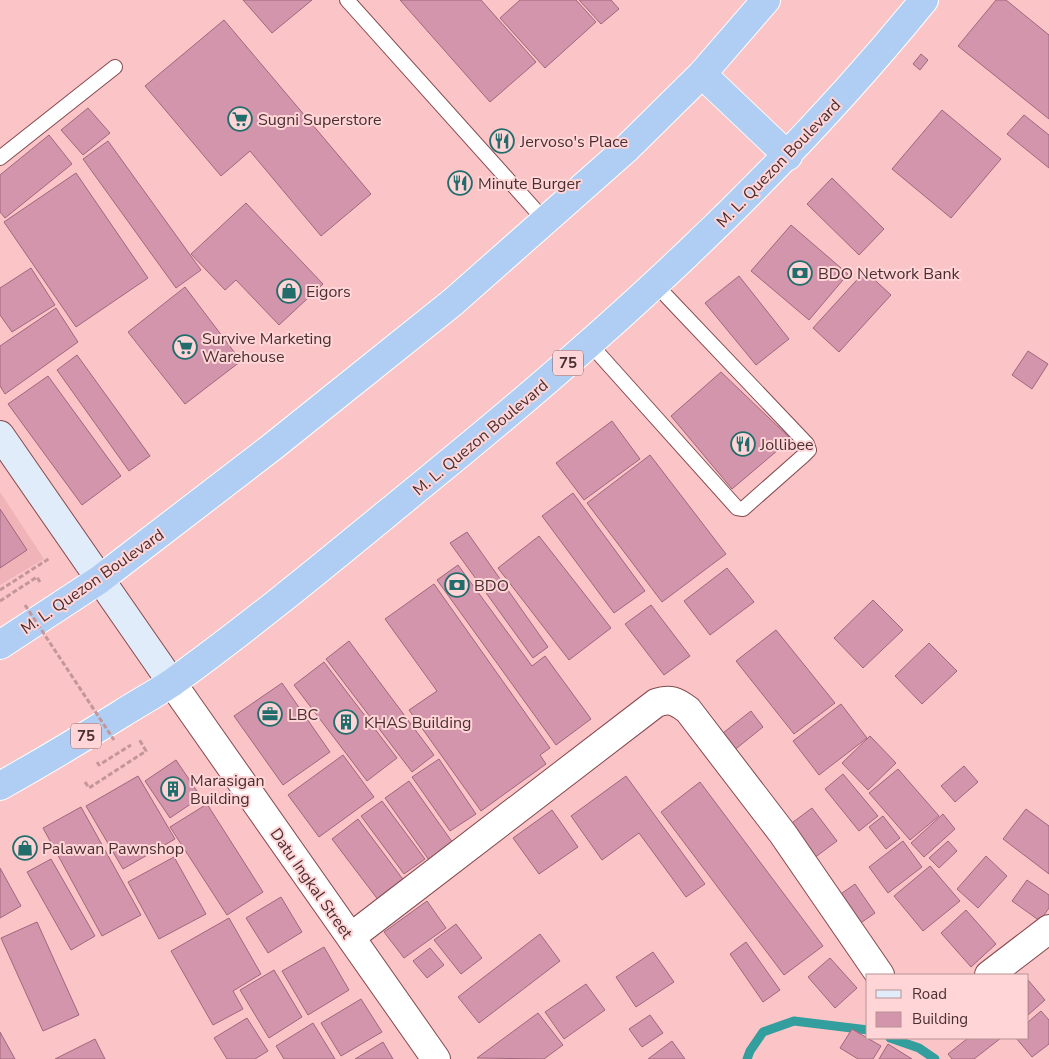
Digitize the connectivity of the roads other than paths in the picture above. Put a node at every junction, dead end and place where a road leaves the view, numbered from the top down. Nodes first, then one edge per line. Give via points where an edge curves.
1 (347, 0) edge
2 (766, 0) edge
3 (924, 0) edge
4 (115, 67) dead end
5 (702, 74) junction
6 (788, 156) junction
7 (0, 158) edge
8 (546, 222) junction
9 (654, 284) junction
10 (590, 344) junction
11 (0, 435) edge
12 (99, 580) junction
13 (0, 645) edge
14 (172, 683) junction
15 (0, 786) edge
16 (1049, 929) edge
17 (351, 937) junction
18 (879, 974) edge
19 (990, 974) edge
20 (436, 1059) edge

1 - 8 lane
2 - 5 highway, M. L. Quezon Boulevard
3 - 6 highway, M. L. Quezon Boulevard / 75
4 - 7 lane
5 - 6 highway
5 - 8 highway, M. L. Quezon Boulevard
6 - 9 highway, M. L. Quezon Boulevard / 75 via 709,235
8 - 12 highway, M. L. Quezon Boulevard via 453,302 272,447
9 - 10 highway, M. L. Quezon Boulevard / 75
9 - 10 lane via 807,444 809,450 803,456 743,509 737,508
10 - 14 highway, M. L. Quezon Boulevard / 75 via 534,394 350,544
11 - 12 main road
12 - 13 highway, M. L. Quezon Boulevard
12 - 14 main road
14 - 15 highway, M. L. Quezon Boulevard / 75
14 - 17 street, Datu Ingkal Street
16 - 19 street
17 - 18 street via 656,703 667,699 676,701 694,718 783,834
17 - 20 street, Datu Ingkal Street

